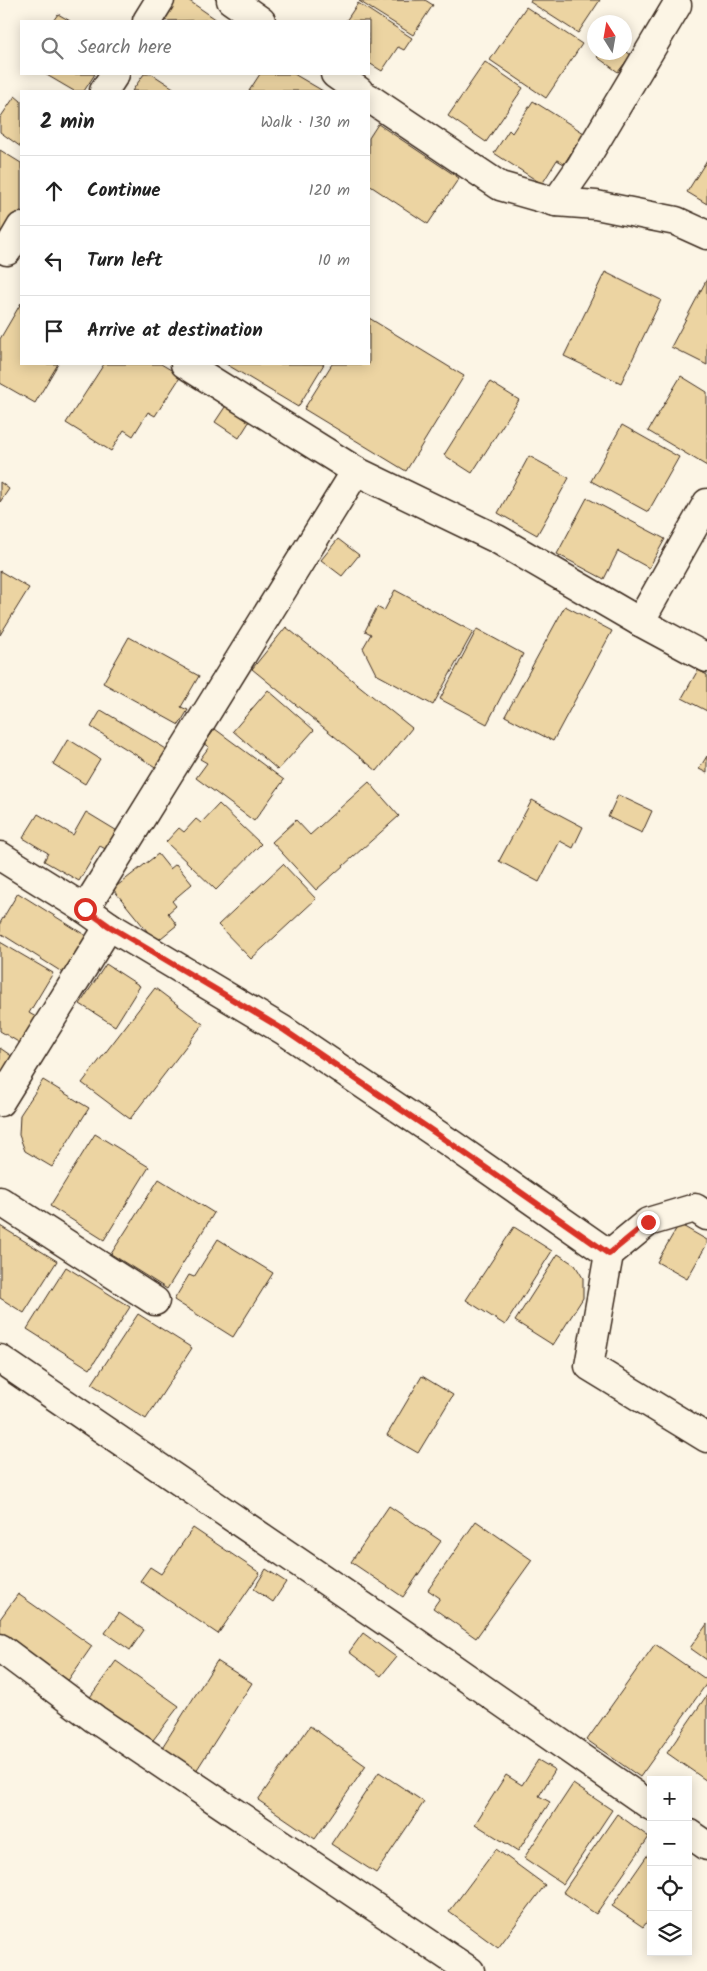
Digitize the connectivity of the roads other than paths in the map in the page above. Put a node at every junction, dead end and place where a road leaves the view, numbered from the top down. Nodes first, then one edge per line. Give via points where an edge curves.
1 (160, 0) edge
2 (231, 0) edge
3 (677, 5) dead end
4 (148, 20) edge
5 (260, 20) edge
6 (114, 75) edge
7 (335, 75) edge
8 (105, 90) edge
9 (355, 90) edge
10 (370, 101) edge
11 (556, 202) junction
12 (20, 229) edge
13 (707, 235) edge
14 (9, 252) edge
15 (191, 365) edge
16 (356, 471) junction
17 (707, 503) edge
18 (640, 622) junction
19 (707, 658) edge
20 (0, 856) edge
21 (85, 909) junction
22 (109, 926) junction
23 (0, 1102) edge
24 (0, 1201) edge
25 (707, 1216) edge
26 (609, 1254) junction
27 (155, 1301) dead end
28 (0, 1359) edge
29 (707, 1438) edge
30 (0, 1648) edge
31 (647, 1803) edge
32 (692, 1835) edge
33 (707, 1846) edge
34 (470, 1971) edge

1 - 4 street
2 - 5 street
3 - 11 street
6 - 8 street
7 - 9 street
10 - 11 street via 500,186
11 - 13 street via 596,205 676,221
12 - 14 street
15 - 16 street
16 - 18 street via 497,539
16 - 21 street
17 - 18 street
18 - 19 street
20 - 21 street
21 - 22 street
22 - 23 street
22 - 26 street via 284,1030
24 - 27 street
25 - 26 street via 695,1208 648,1222
26 - 29 street via 589,1366
28 - 31 street
30 - 34 street via 95,1719
32 - 33 street

